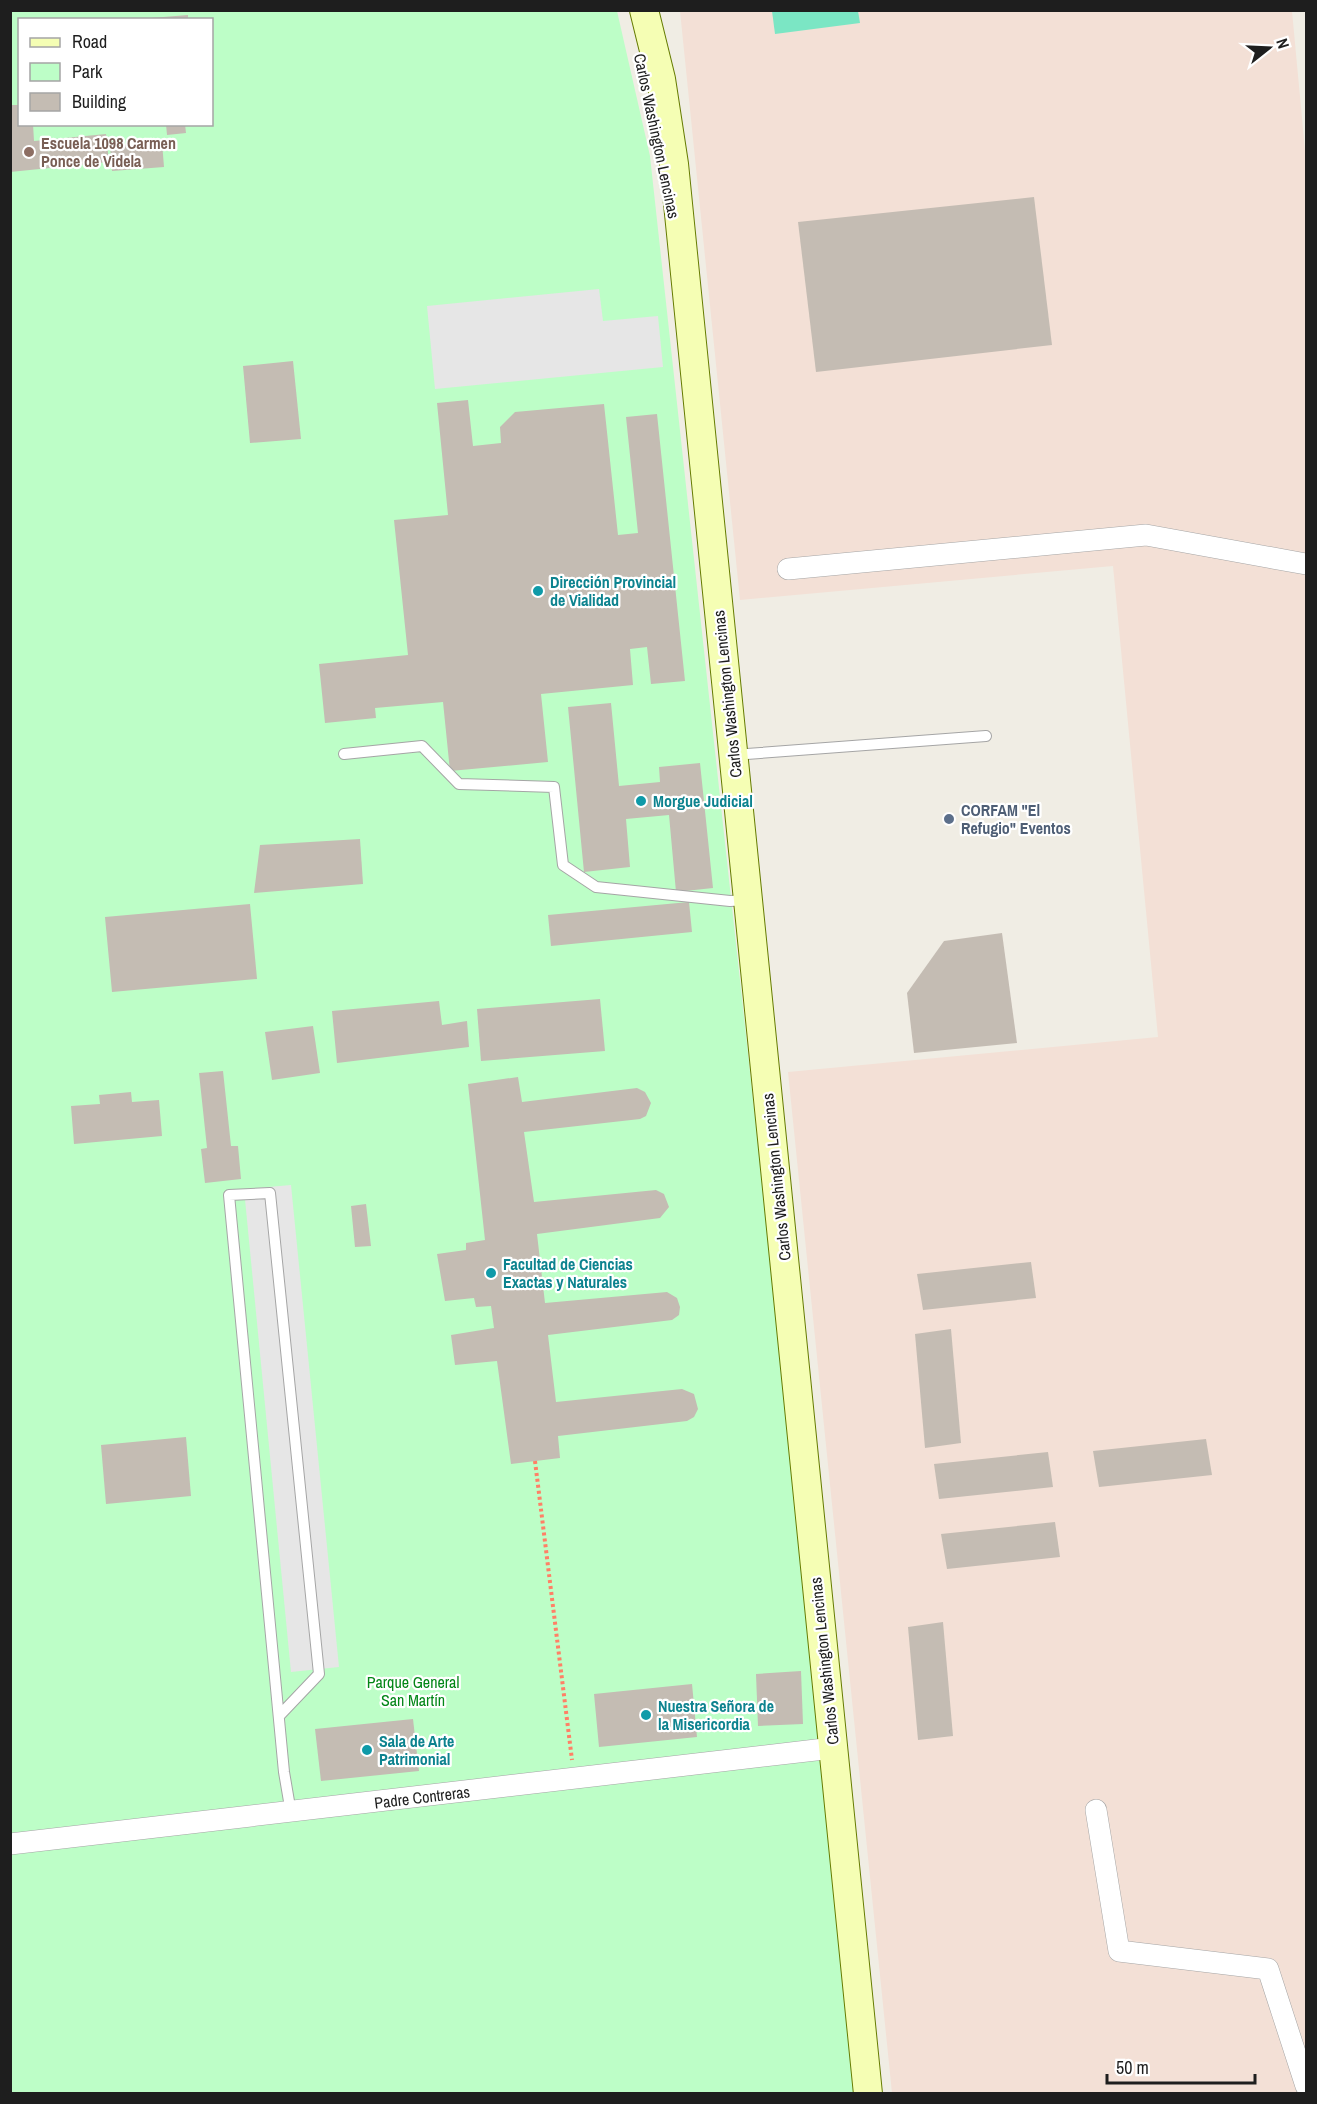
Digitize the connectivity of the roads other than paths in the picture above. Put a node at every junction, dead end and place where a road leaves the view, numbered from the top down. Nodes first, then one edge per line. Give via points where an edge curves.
1 (629, 10) edge
2 (644, 10) edge
3 (684, 261) junction
4 (1306, 564) edge
5 (788, 568) dead end
6 (986, 736) dead end
7 (344, 754) dead end
8 (733, 755) junction
9 (748, 900) junction
10 (279, 1716) junction
11 (833, 1748) junction
12 (1096, 1810) dead end
13 (291, 1813) junction
14 (10, 1844) edge
15 (1306, 2086) edge
16 (868, 2094) edge

1 - 3 main road, Carlos Washington Lencinas
2 - 3 main road, Carlos Washington Lencinas via 661,79
3 - 8 main road, Carlos Washington Lencinas
4 - 5 street via 1146,536
6 - 8 lane
7 - 9 lane via 422,746 459,784 554,787 563,865 596,887
8 - 9 main road, Carlos Washington Lencinas
9 - 11 main road, Carlos Washington Lencinas
10 - 10 lane via 229,1195 270,1193 319,1674
10 - 13 lane
11 - 13 street, Padre Contreras
11 - 16 main road, Carlos Washington Lencinas
12 - 15 street via 1119,1951 1268,1970
13 - 14 street, Padre Contreras

